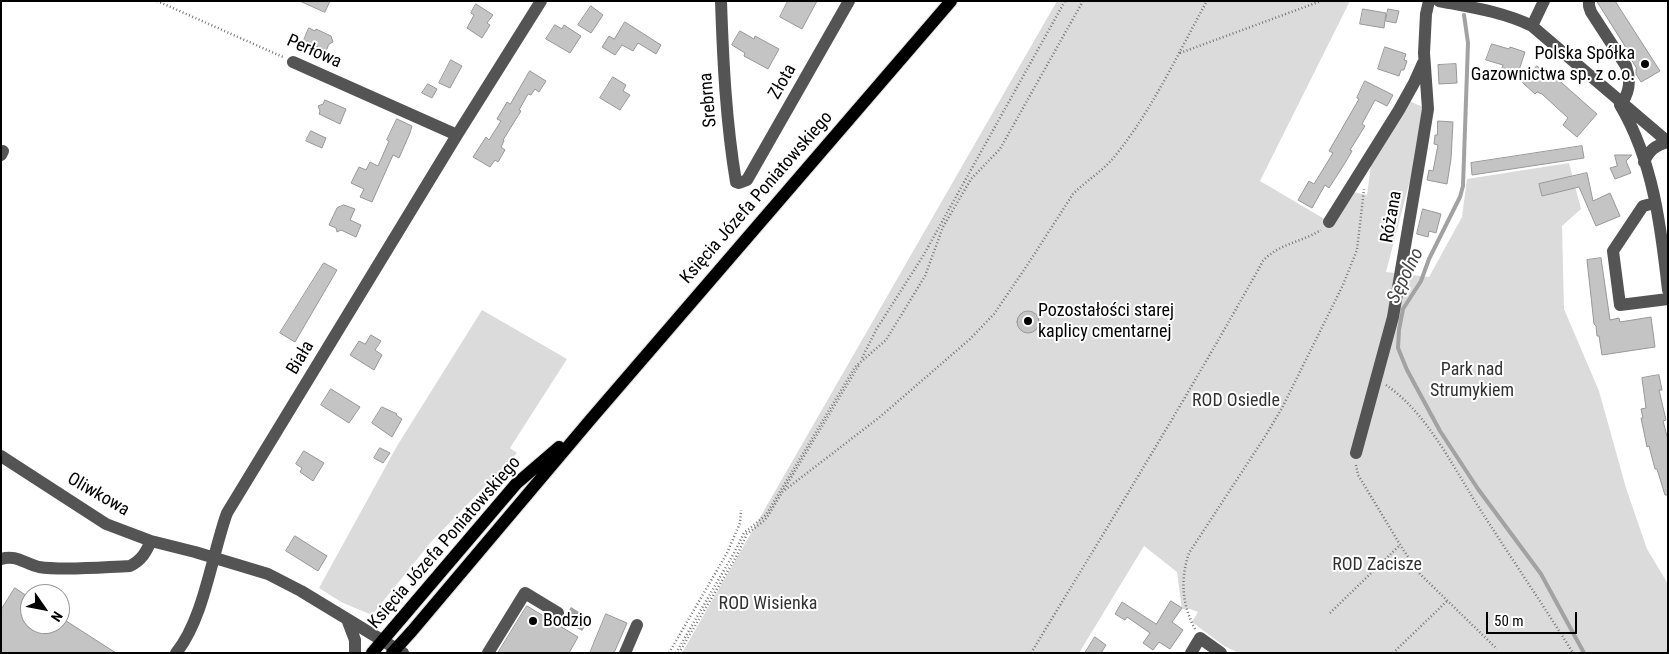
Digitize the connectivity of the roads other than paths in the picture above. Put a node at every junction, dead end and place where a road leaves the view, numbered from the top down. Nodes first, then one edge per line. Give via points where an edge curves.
1 (541, 1) edge
2 (721, 1) edge
3 (849, 1) edge
4 (951, 1) edge
5 (1429, 1) edge
6 (1439, 1) edge
7 (1544, 1) edge
8 (1589, 1) edge
9 (1489, 7) edge
10 (1532, 26) junction
11 (1424, 59) junction
12 (293, 62) road end
13 (1618, 100) junction
14 (1652, 128) junction
15 (457, 136) junction
16 (1668, 142) edge
17 (1638, 146) junction
18 (1644, 162) junction
19 (747, 180) joint
20 (1655, 203) junction
21 (1329, 222) road end
22 (1668, 290) edge
23 (1668, 299) edge
24 (590, 419) junction
25 (1356, 453) road end
26 (1, 456) edge
27 (151, 540) junction
28 (213, 557) junction
29 (1, 558) edge
30 (558, 613) dead end
31 (346, 619) junction
32 (637, 625) dead end
33 (383, 641) junction
34 (397, 651) edge
35 (176, 653) edge
36 (355, 653) edge
37 (372, 653) edge
38 (488, 653) edge
39 (625, 653) edge
40 (1191, 653) edge
41 (1221, 653) edge

1 - 15 street, Biała
2 - 19 street, Srebrna via 732,155 736,182
3 - 19 street, Złota
4 - 24 main road, Księcia Józefa Poniatowskiego
5 - 11 street, Różana
6 - 9 street
7 - 10 street
8 - 13 street via 1591,12 1626,66 1629,76 1629,90
9 - 10 street
10 - 13 street
11 - 21 street, Różana via 1399,110
11 - 25 street, Różana via 1428,109 1422,152 1393,317
12 - 15 street, Perłowa
13 - 14 street
13 - 17 street
14 - 16 street
14 - 17 street via 1642,136
15 - 28 street, Biała via 227,513
16 - 18 street via 1655,147
17 - 18 street
18 - 20 street
20 - 22 street
20 - 23 street via 1643,206 1613,250 1620,305
24 - 33 main road, Księcia Józefa Poniatowskiego via 516,484
24 - 34 main road, Księcia Józefa Poniatowskiego
26 - 27 street, Oliwkowa via 106,524
27 - 28 street, Oliwkowa
27 - 29 street via 145,554 130,566 48,567 15,557
28 - 31 street via 268,574 301,590
28 - 35 street, Biała via 194,618
30 - 38 street via 525,593
31 - 33 street
31 - 36 street via 355,640
32 - 39 street
33 - 34 street
33 - 37 main road, Księcia Józefa Poniatowskiego
40 - 41 street via 1200,638

